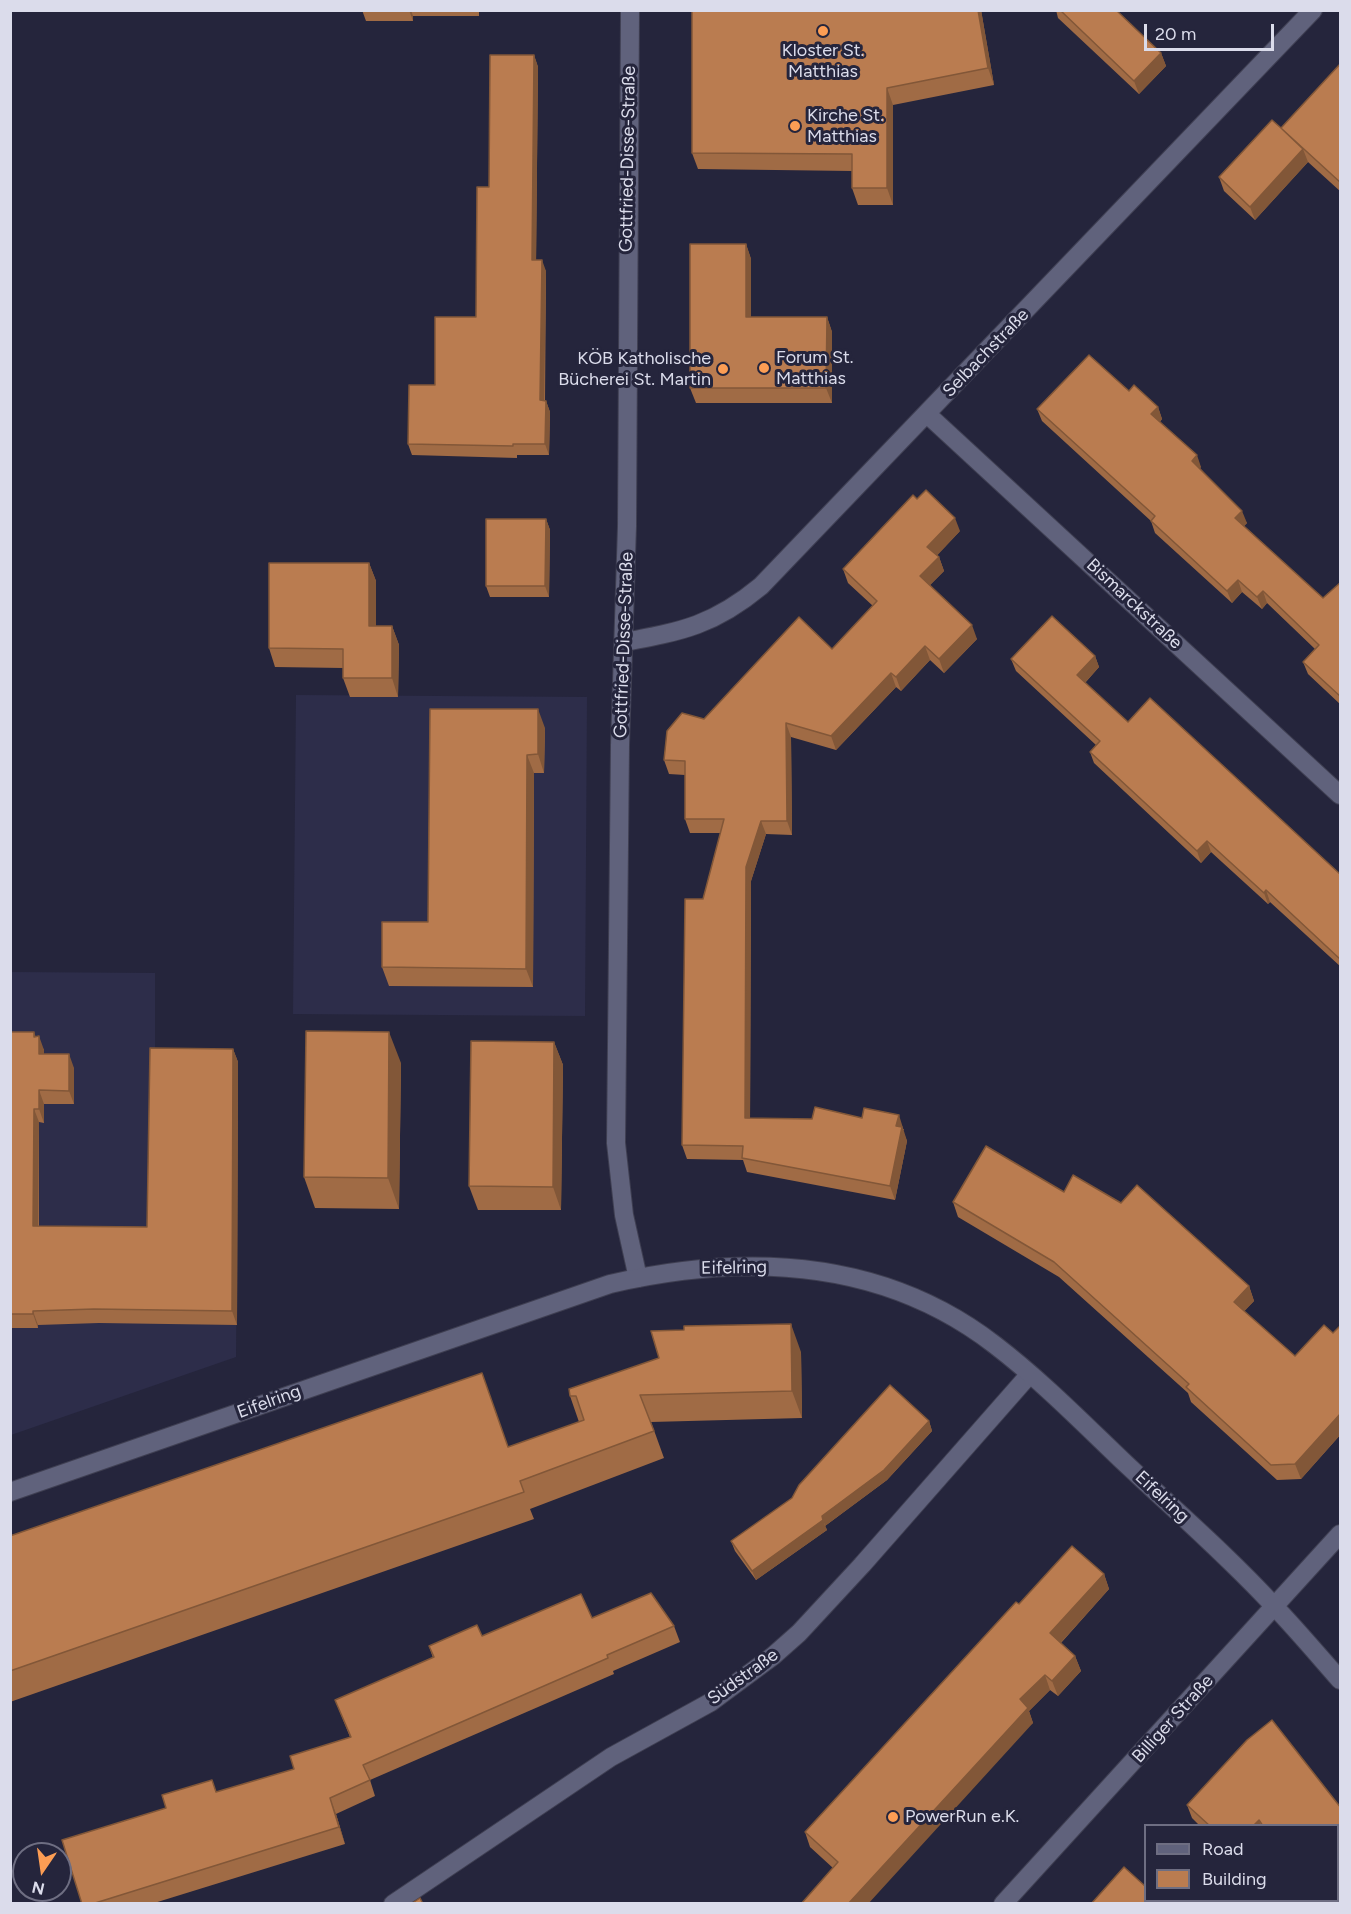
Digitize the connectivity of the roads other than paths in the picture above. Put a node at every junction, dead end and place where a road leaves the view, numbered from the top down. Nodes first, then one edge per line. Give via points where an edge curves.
1 (630, 10) edge
2 (1313, 10) edge
3 (927, 414) junction
4 (625, 642) junction
5 (1341, 795) edge
6 (638, 1278) junction
7 (1029, 1375) junction
8 (10, 1492) edge
9 (1341, 1534) edge
10 (1274, 1605) junction
11 (1341, 1680) edge
12 (393, 1904) edge
13 (1003, 1904) edge

1 - 4 street, Gottfried-Disse-Straße
2 - 3 street, Selbachstraße
3 - 4 street, Selbachstraße via 761,586 735,608 683,631
3 - 5 street, Bismarckstraße
4 - 6 street, Gottfried-Disse-Straße via 620,745 616,1143 624,1215
6 - 7 street, Eifelring via 737,1265 855,1278 899,1292 950,1316 994,1344
6 - 8 street, Eifelring via 529,1310
7 - 10 street, Eifelring
7 - 12 street, Südstraße via 862,1565 773,1656 711,1702 611,1757
9 - 10 street, Billiger Straße
10 - 11 street, Eifelring
10 - 13 street, Billiger Straße

